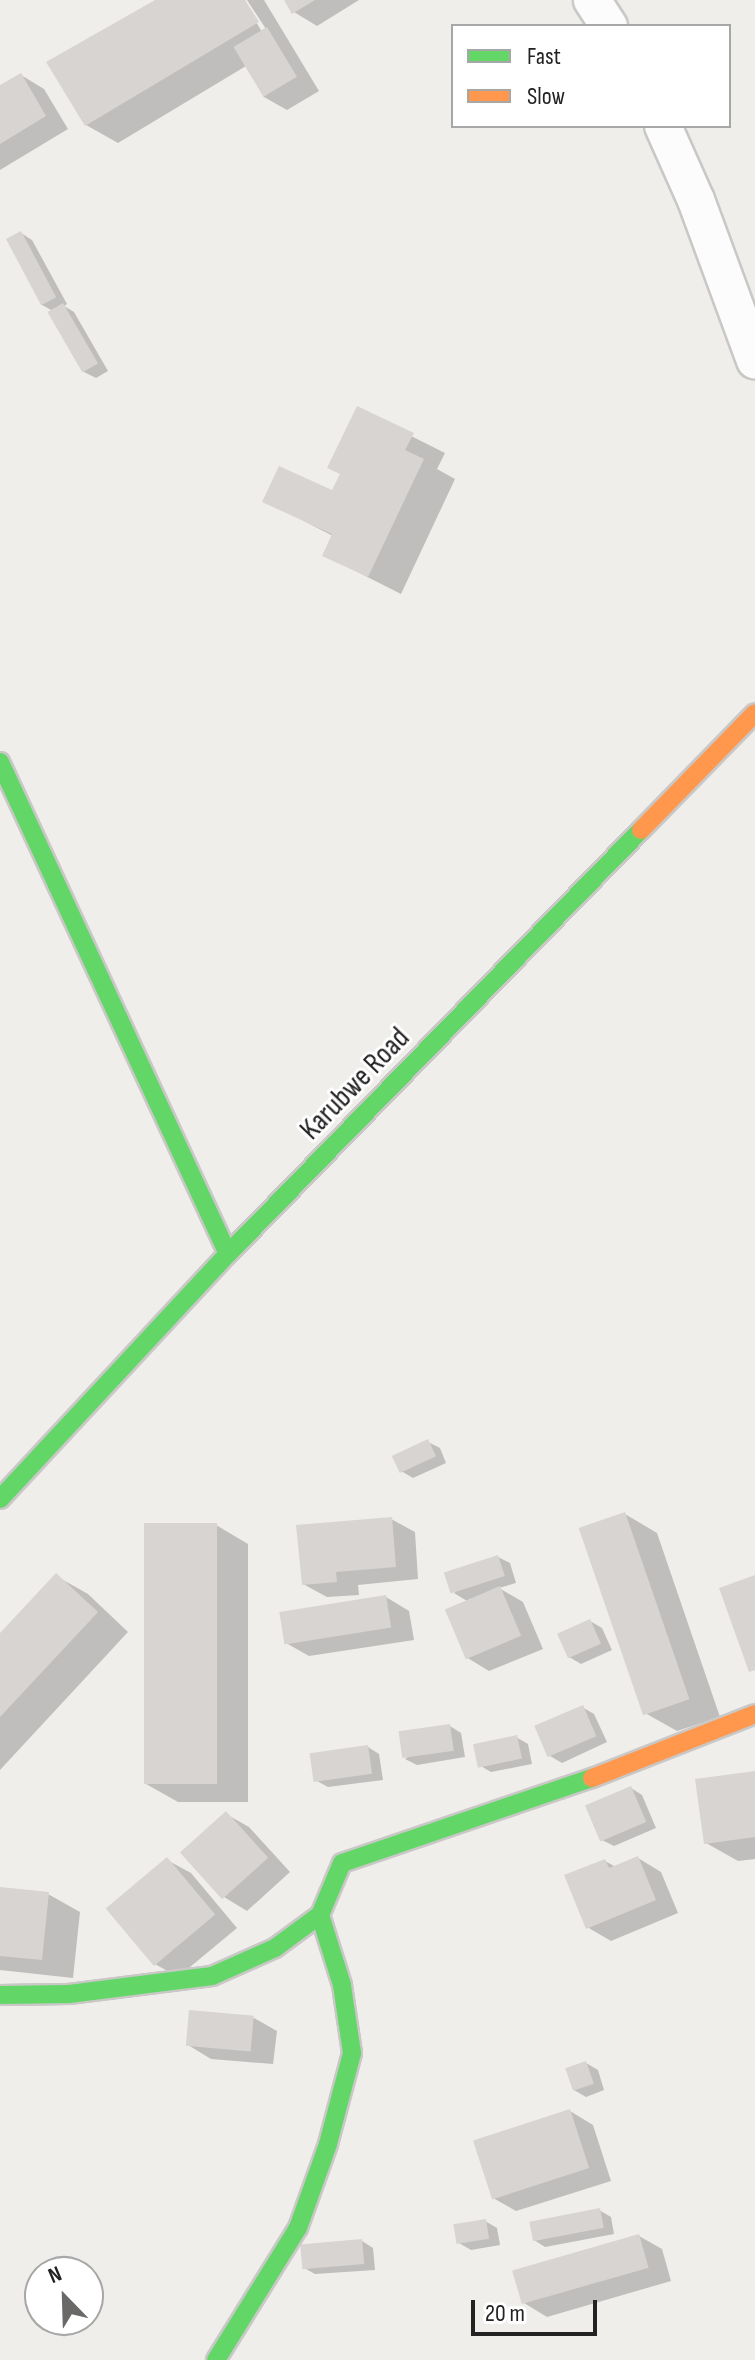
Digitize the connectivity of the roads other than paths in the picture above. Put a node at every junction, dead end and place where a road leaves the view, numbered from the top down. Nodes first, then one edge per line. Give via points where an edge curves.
1 (592, 0) edge
2 (608, 24) edge
3 (664, 128) edge
4 (755, 360) edge
5 (755, 713) edge
6 (0, 762) edge
7 (228, 1254) junction
8 (0, 1499) edge
9 (755, 1714) edge
10 (320, 1915) junction
11 (0, 1995) edge
12 (216, 2360) edge

1 - 2 street
3 - 4 street
5 - 7 street, Karubwe Road
6 - 7 street
7 - 8 street, Karubwe Road
9 - 10 street via 566,1788 342,1863
10 - 11 street via 275,1948 212,1976 69,1994
10 - 12 street via 342,1985 352,2053 298,2228

